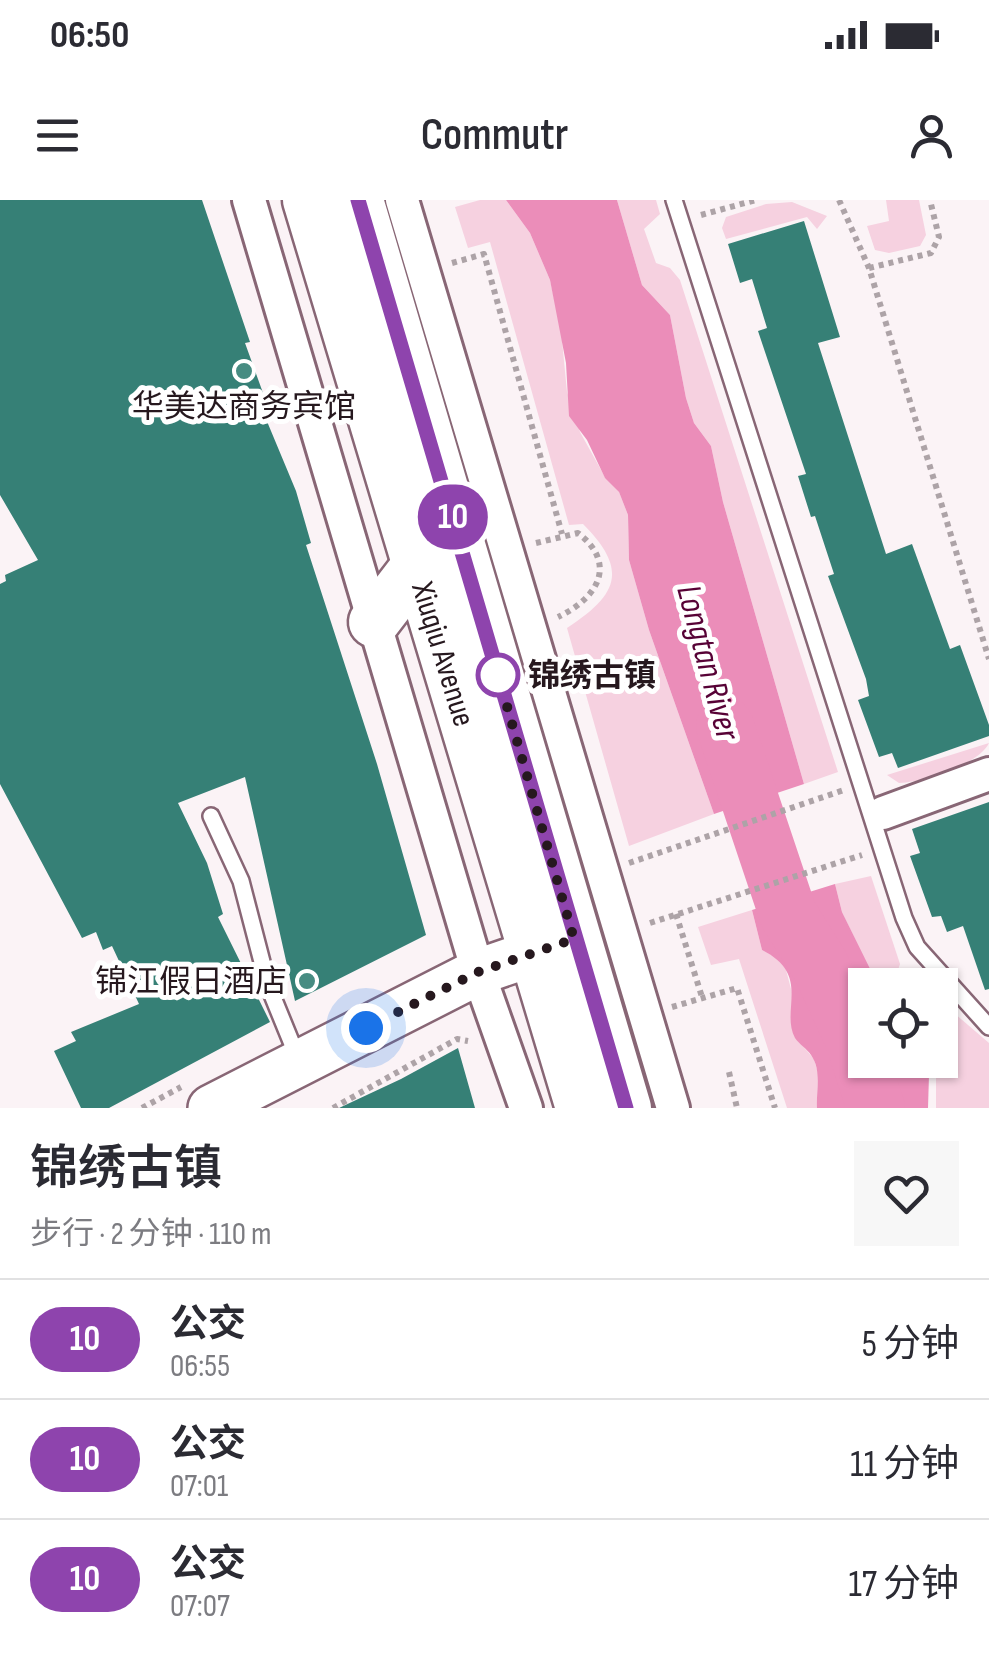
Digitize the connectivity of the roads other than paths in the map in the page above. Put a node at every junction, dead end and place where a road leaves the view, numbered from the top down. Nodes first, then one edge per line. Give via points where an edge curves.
1 (249, 200) edge
2 (308, 200) edge
3 (358, 200) edge
4 (402, 200) edge
5 (674, 200) edge
6 (418, 566) junction
7 (374, 622) junction
8 (989, 774) edge
9 (883, 813) dead end
10 (212, 816) dead end
11 (558, 958) junction
12 (484, 985) junction
13 (989, 1027) edge
14 (299, 1061) junction
15 (210, 1108) edge
16 (272, 1108) edge
17 (526, 1108) edge
18 (581, 1108) edge
19 (626, 1108) edge
20 (673, 1108) edge

1 - 7 street
2 - 6 main road, Xiuqiu Avenue
3 - 11 main road, Xiuqiu Avenue
4 - 20 street
5 - 13 lane via 904,918 918,947
6 - 7 main road
6 - 11 main road, Xiuqiu Avenue
7 - 12 street
8 - 9 street
10 - 14 lane via 242,882 268,985
11 - 12 main road
11 - 18 main road, Xiuqiu Avenue
11 - 19 main road, Xiuqiu Avenue
12 - 14 main road
12 - 16 main road
12 - 17 street
14 - 15 main road

